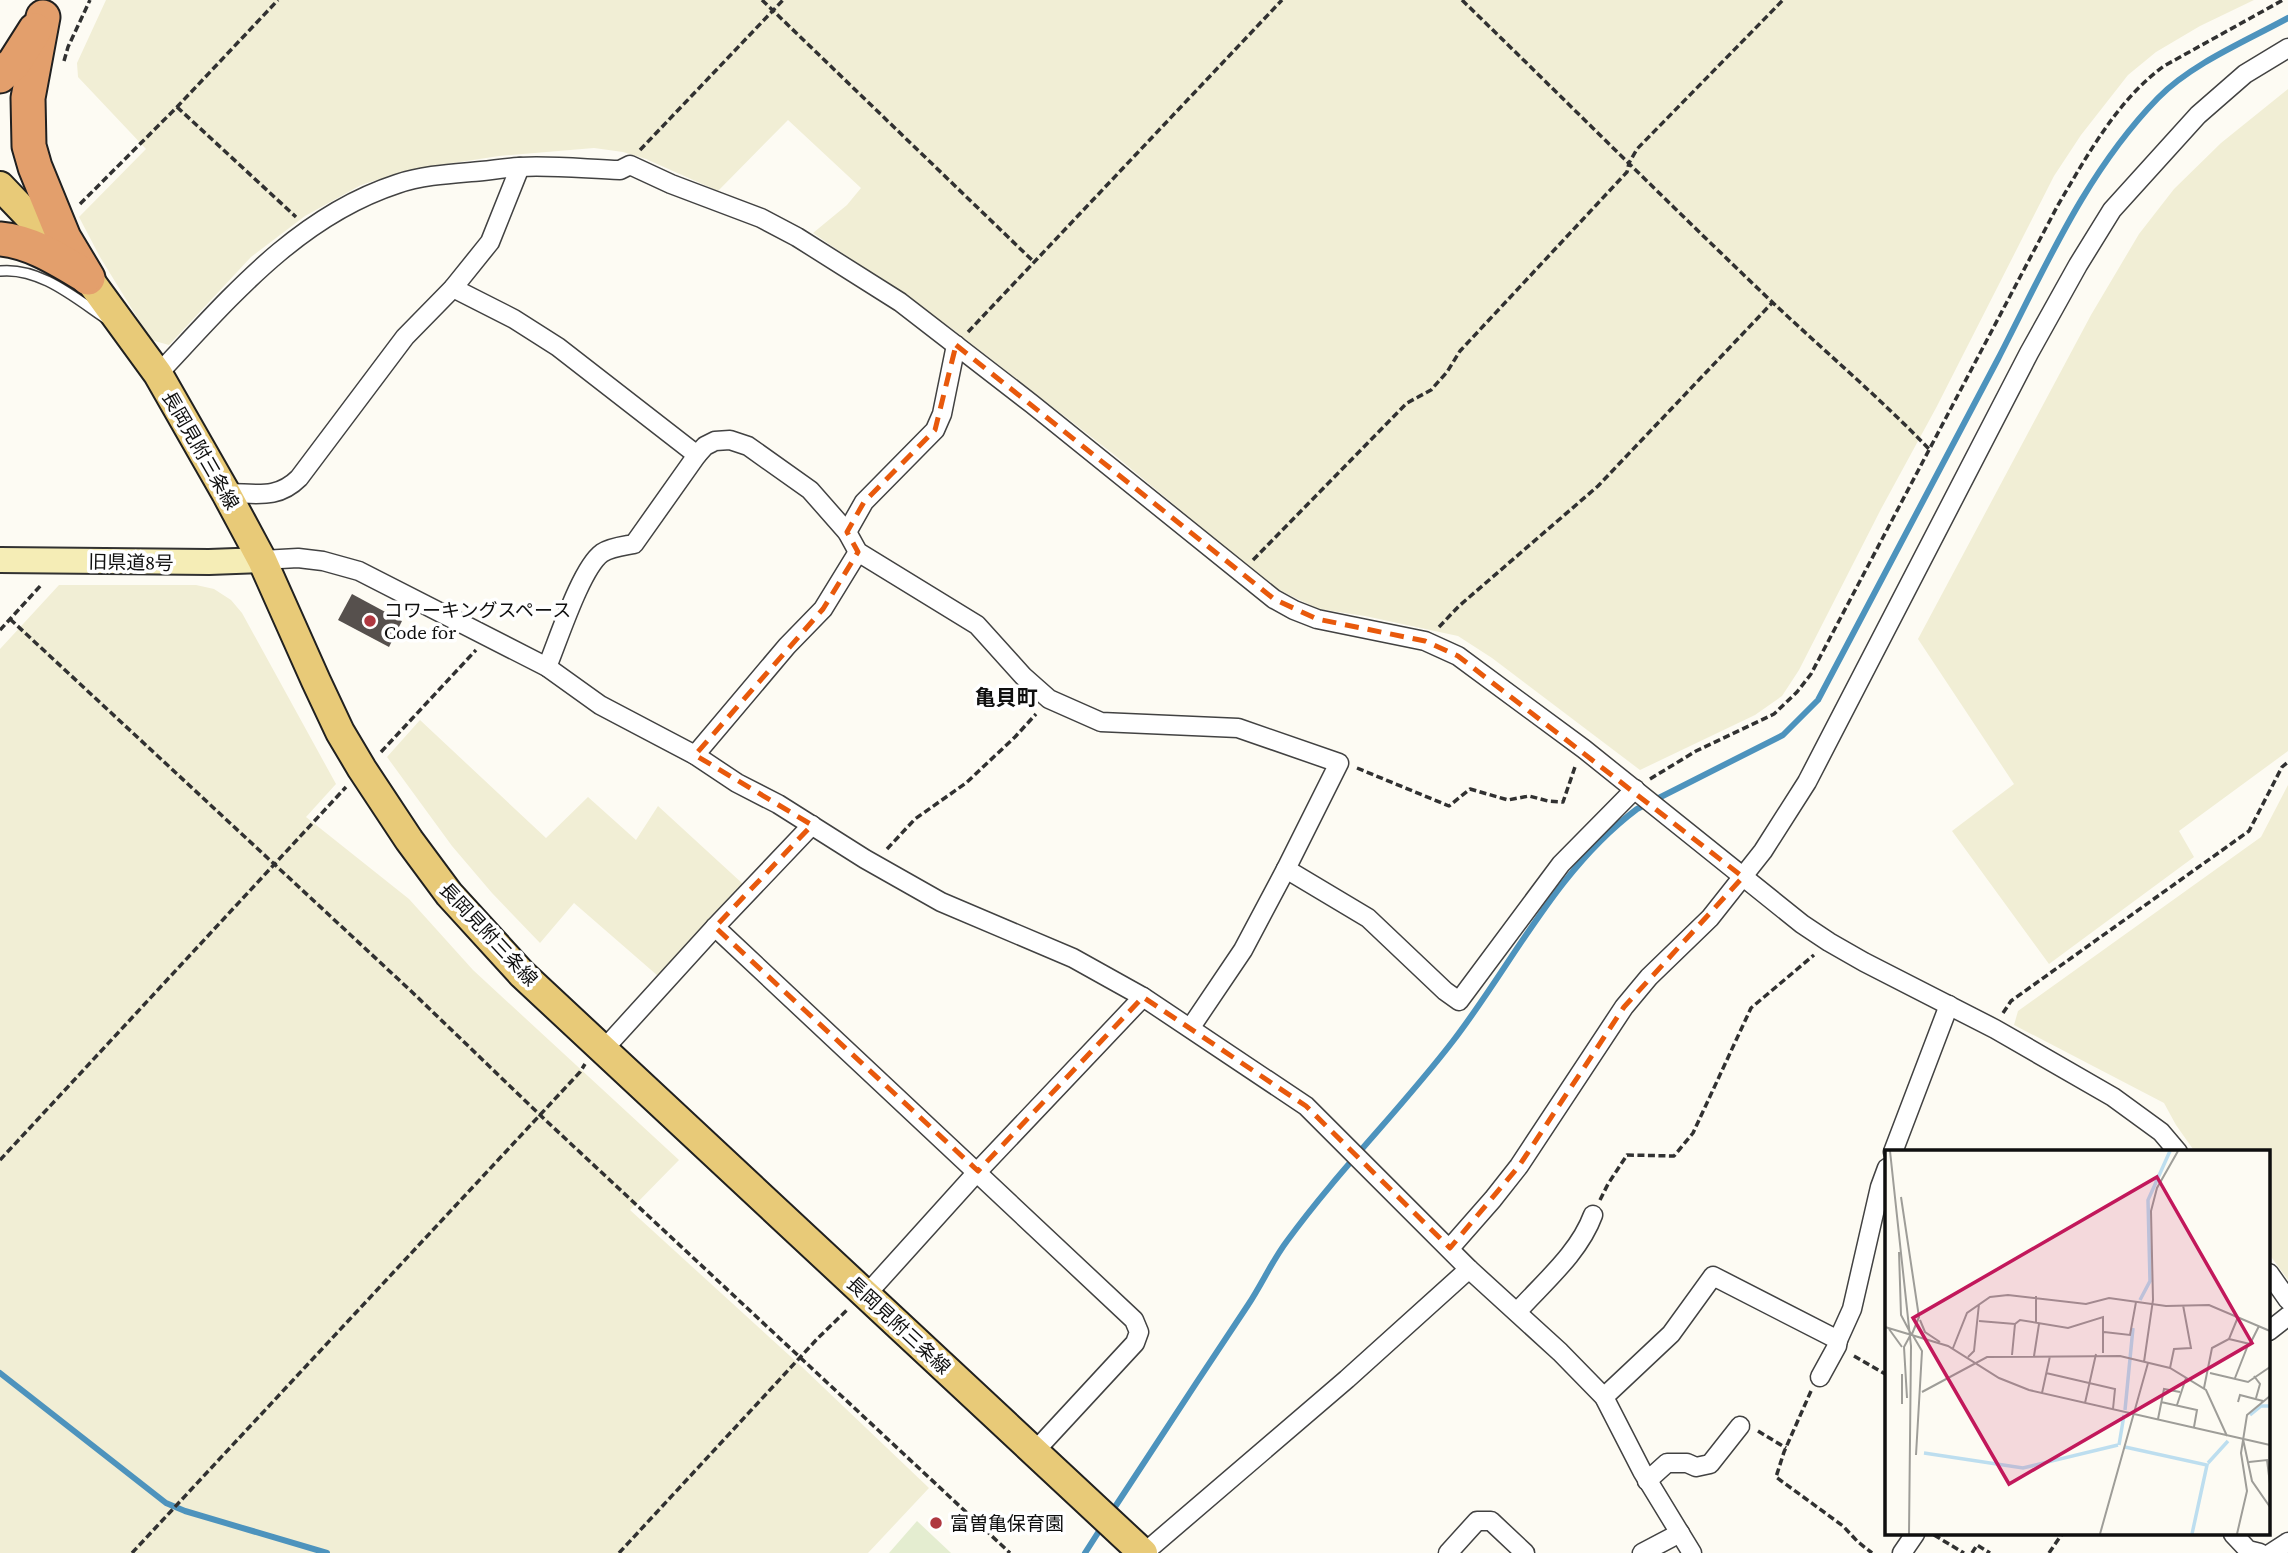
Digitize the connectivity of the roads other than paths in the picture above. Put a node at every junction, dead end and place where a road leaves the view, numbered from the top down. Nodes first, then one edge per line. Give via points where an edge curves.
1 (46, 9) edge
2 (2288, 48) edge
3 (0, 76) edge
4 (520, 167) junction
5 (0, 186) edge
6 (0, 239) edge
7 (0, 271) edge
8 (88, 278) junction
9 (453, 288) junction
10 (130, 334) junction
11 (956, 345) junction
12 (158, 374) junction
13 (697, 455) junction
14 (226, 492) junction
15 (847, 532) junction
16 (858, 552) junction
17 (0, 560) edge
18 (262, 560) junction
19 (547, 667) junction
20 (695, 755) junction
21 (1635, 789) junction
22 (812, 825) junction
23 (1286, 869) junction
24 (1743, 877) junction
25 (715, 927) junction
26 (1143, 997) junction
27 (1949, 1006) junction
28 (1191, 1027) junction
29 (601, 1046) junction
30 (1894, 1150) edge
31 (2176, 1150) edge
32 (978, 1171) junction
33 (1885, 1173) edge
34 (1593, 1215) road end
35 (1450, 1248) junction
36 (1469, 1269) junction
37 (2270, 1274) edge
38 (866, 1295) junction
39 (2288, 1300) edge
40 (1517, 1312) junction
41 (2288, 1316) edge
42 (2270, 1330) edge
43 (1837, 1343) junction
44 (1820, 1377) road end
45 (1604, 1397) junction
46 (1740, 1426) road end
47 (1035, 1451) junction
48 (1647, 1481) junction
49 (1680, 1532) junction
50 (1914, 1536) edge
51 (2234, 1536) edge
52 (2288, 1542) edge
53 (2251, 1552) edge
54 (1143, 1553) edge
55 (1448, 1553) edge
56 (1525, 1553) edge
57 (1642, 1553) edge
58 (1692, 1553) edge
59 (1902, 1553) edge
60 (2271, 1553) edge

1 - 3 highway via 14,64
1 - 8 highway via 28,98 29,146 64,238
2 - 24 street via 2245,74 2198,115 2112,210 2022,365 1807,782
4 - 9 street via 490,242
4 - 11 street via 620,170 630,165 761,218 900,302
4 - 12 street via 398,183 308,228 257,270
5 - 8 main road, 長岡見附三条線
6 - 8 highway via 31,246
7 - 10 lane via 34,274
8 - 10 main road, 長岡見附三条線
9 - 13 street via 558,347
9 - 14 street via 405,337 288,489
10 - 12 main road, 長岡見附三条線
11 - 15 street via 935,430 864,502
11 - 21 street via 1274,599 1317,619 1425,641 1458,656
12 - 14 main road, 長岡見附三条線
13 - 15 street via 715,441 748,446 810,490
13 - 19 street via 634,544 602,554 591,566
14 - 18 main road, 長岡見附三条線
15 - 16 street
16 - 20 street via 823,609
16 - 23 street via 977,625 1049,699 1101,722 1238,728 1339,763
17 - 18 street, 旧県道8号
18 - 19 street via 298,558 359,571
18 - 29 main road, 長岡見附三条線 via 326,701 362,769 409,840 449,894 523,974
19 - 20 street via 600,705
20 - 22 street
21 - 23 street via 1561,864 1459,1001 1368,918
21 - 24 street
22 - 25 street
22 - 26 street via 941,902 1073,958
23 - 28 street via 1242,950
24 - 27 street via 1829,942
24 - 35 street via 1624,1007 1520,1166
25 - 29 street
25 - 32 street
26 - 28 street
26 - 32 street
27 - 30 street
27 - 31 street via 2137,1113
28 - 35 street via 1306,1106
29 - 38 main road, 長岡見附三条線
32 - 38 street
32 - 47 street via 1134,1320 1139,1332 1135,1343
33 - 43 street via 1852,1309
34 - 40 street via 1571,1253
35 - 36 street
36 - 40 street
36 - 54 street
37 - 39 street
38 - 47 main road, 長岡見附三条線
40 - 45 street
41 - 42 street
43 - 44 street
43 - 45 street via 1713,1276 1671,1334
45 - 48 street
46 - 48 street via 1710,1464 1667,1464
47 - 54 main road, 長岡見附三条線
48 - 49 street
49 - 57 street
49 - 58 street
50 - 59 street
51 - 53 street
52 - 60 street
55 - 56 street via 1477,1521 1491,1521

